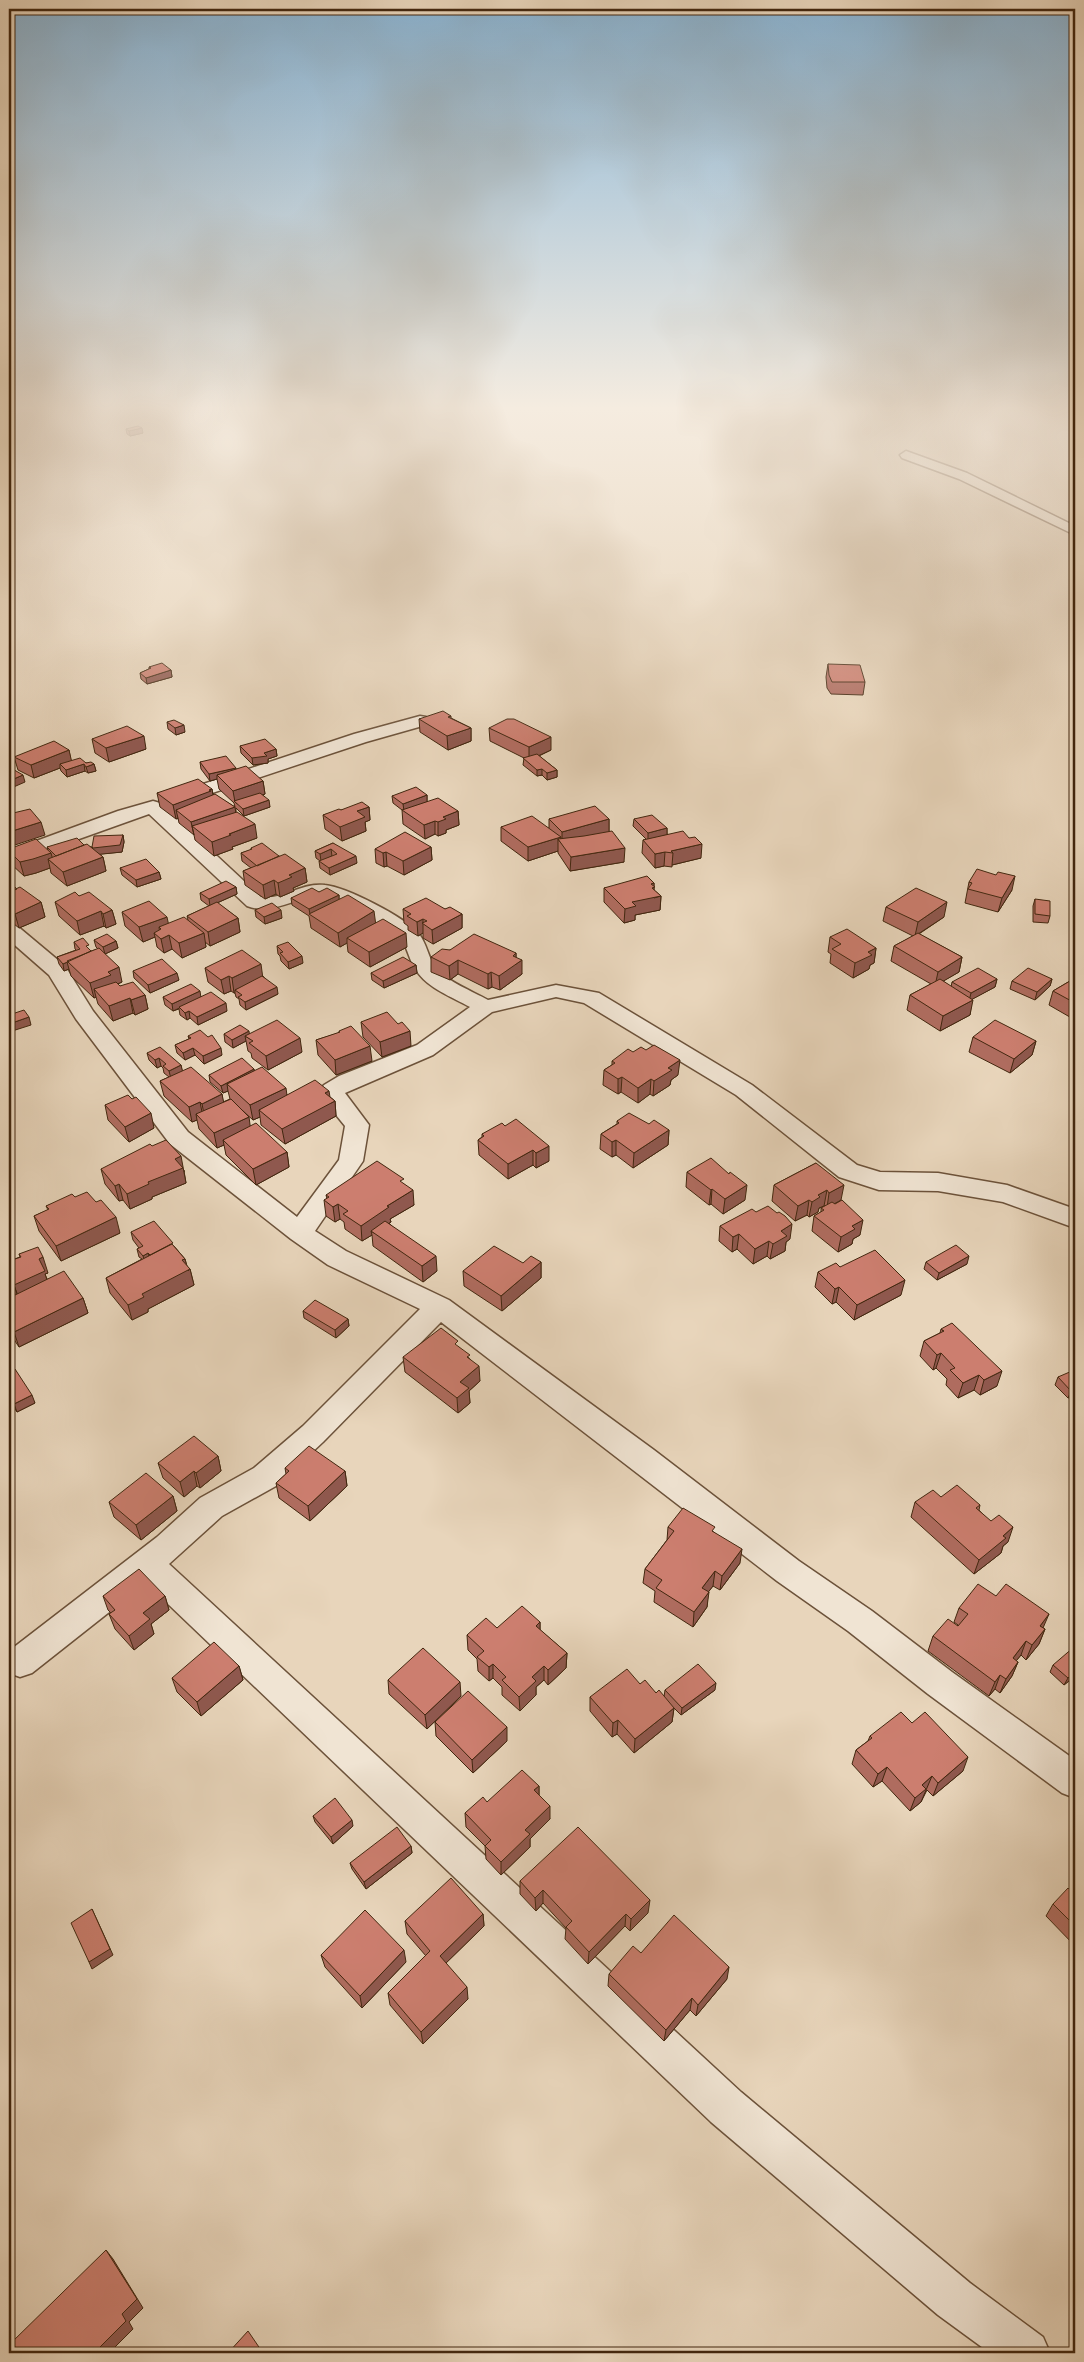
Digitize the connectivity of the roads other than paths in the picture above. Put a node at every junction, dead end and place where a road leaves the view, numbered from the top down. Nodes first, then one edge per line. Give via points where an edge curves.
1 (1055, 521) edge
2 (1075, 531) edge
3 (420, 721) edge
4 (153, 807) junction
5 (9, 858) edge
6 (9, 929) edge
7 (485, 1007) junction
8 (1075, 1220) edge
9 (300, 1233) junction
10 (439, 1307) junction
11 (147, 1564) junction
12 (20, 1662) dead end
13 (1075, 1781) edge
14 (1027, 2353) edge

1 - 2 street
3 - 4 street
4 - 5 street
4 - 7 street via 257,903 320,890 331,892 410,936 430,974
6 - 9 street via 57,971 84,1014 179,1138
7 - 8 street via 556,991 590,998 744,1090 848,1171 879,1181 938,1182 1007,1194
7 - 9 street via 426,1050 346,1081 332,1090 336,1100 357,1125 351,1161
9 - 10 street via 337,1258
10 - 11 street via 313,1434 265,1477 211,1507
10 - 13 street via 788,1571
11 - 12 street
11 - 14 street via 726,2107 954,2299

